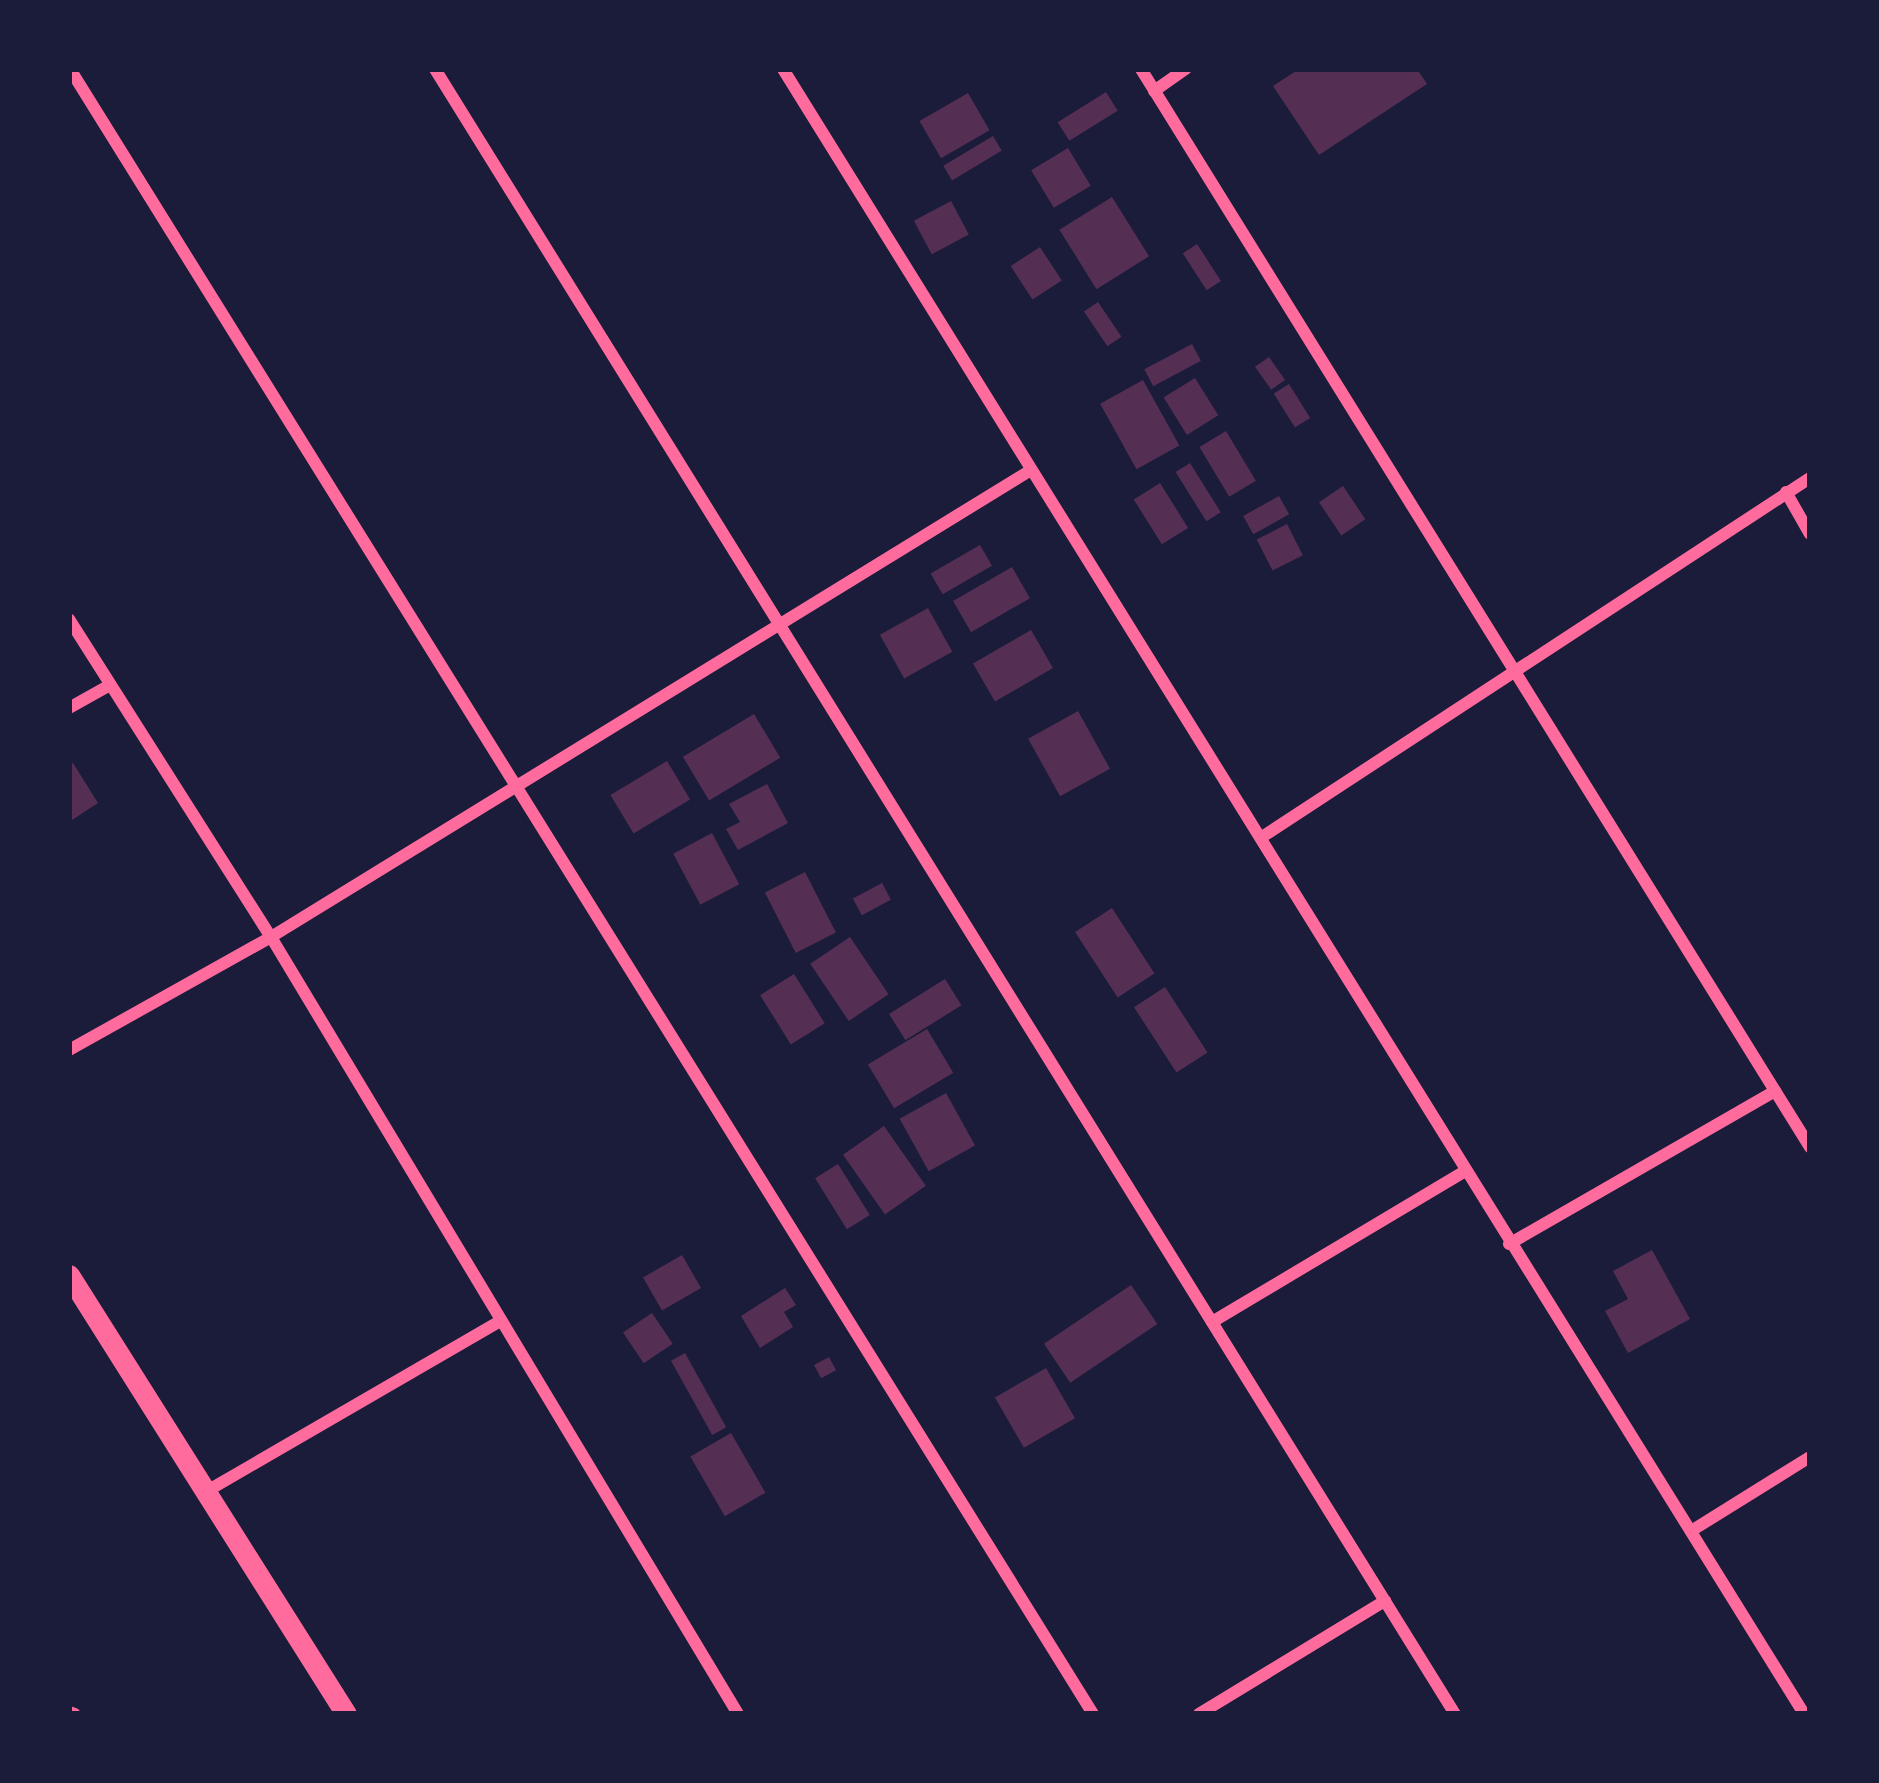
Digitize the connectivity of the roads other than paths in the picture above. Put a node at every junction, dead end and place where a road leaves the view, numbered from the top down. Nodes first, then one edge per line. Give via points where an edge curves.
1 (70, 69) edge
2 (435, 69) edge
3 (783, 69) edge
4 (1141, 69) edge
5 (1186, 69) edge
6 (1154, 91) junction
7 (1031, 470) junction
8 (1810, 478) edge
9 (1786, 492) junction
10 (1810, 534) edge
11 (69, 620) edge
12 (780, 622) junction
13 (1514, 678) junction
14 (110, 685) junction
15 (69, 708) edge
16 (519, 785) junction
17 (1262, 837) junction
18 (271, 937) junction
19 (69, 1050) edge
20 (1775, 1091) junction
21 (1810, 1147) edge
22 (1462, 1173) junction
23 (1509, 1244) junction
24 (69, 1275) edge
25 (498, 1322) junction
26 (1212, 1322) junction
27 (1810, 1456) edge
28 (207, 1491) junction
29 (1691, 1531) junction
30 (1385, 1601) junction
31 (346, 1714) edge
32 (739, 1714) edge
33 (1094, 1714) edge
34 (1199, 1714) edge
35 (1455, 1714) edge
36 (1804, 1714) edge

1 - 16 street
2 - 12 street
3 - 7 street
4 - 6 street
5 - 6 street
6 - 13 street
7 - 12 street
7 - 17 street
8 - 9 street
9 - 10 street
9 - 13 street
11 - 14 street
12 - 16 street
12 - 26 street
13 - 17 street
13 - 20 street
14 - 15 street
14 - 18 street
16 - 18 street
16 - 33 street
17 - 22 street
18 - 19 street
18 - 25 street
20 - 21 street
20 - 23 street
22 - 23 street
22 - 26 street
23 - 29 street
24 - 28 street
25 - 28 street
25 - 32 street
26 - 30 street
27 - 29 street
28 - 31 street
29 - 36 street
30 - 34 street
30 - 35 street

